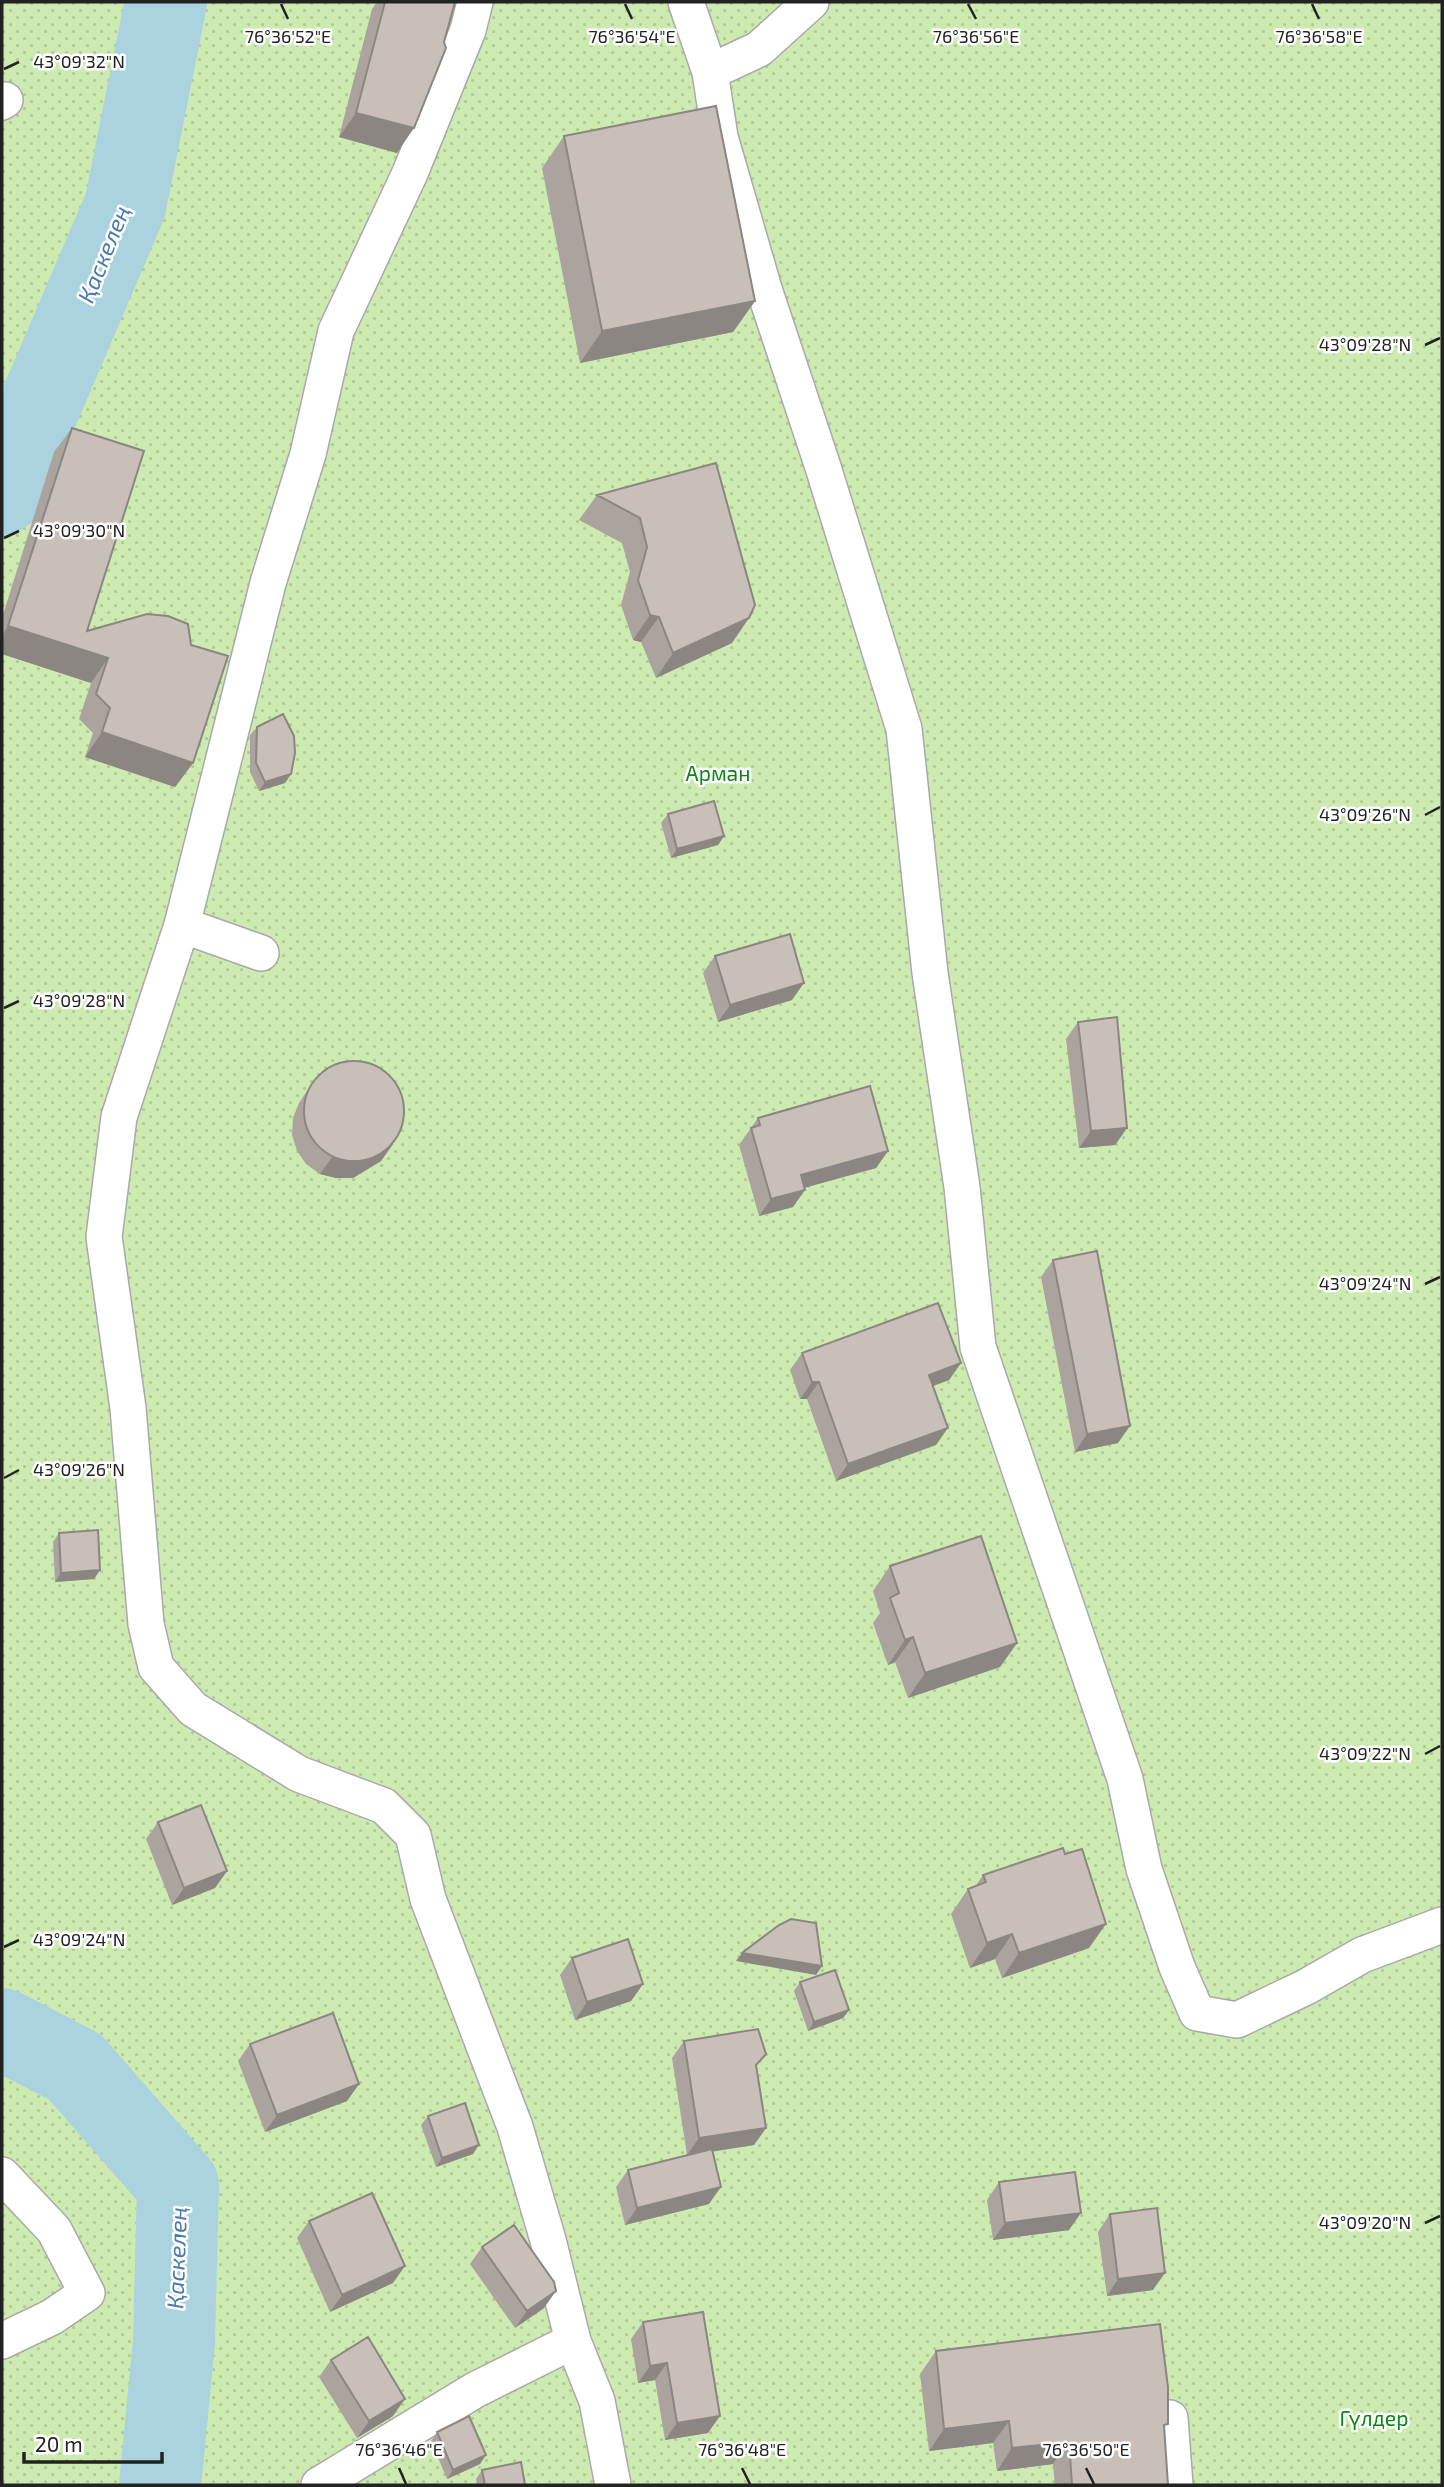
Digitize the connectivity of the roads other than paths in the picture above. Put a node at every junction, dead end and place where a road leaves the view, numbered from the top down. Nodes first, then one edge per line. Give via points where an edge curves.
1 (475, 2) edge
2 (686, 2) edge
3 (811, 2) edge
4 (710, 72) junction
5 (182, 925) junction
6 (261, 953) dead end
7 (1442, 1925) edge
8 (2, 2175) edge
9 (2, 2340) edge
10 (573, 2341) junction
11 (1170, 2418) edge
12 (319, 2485) edge
13 (614, 2485) edge
14 (1175, 2485) edge

1 - 5 street via 410,173 336,331 308,454 268,583
2 - 4 street
3 - 4 street via 759,50
4 - 7 street via 720,137 764,289 904,729 978,1347 1125,1779 1144,1869 1177,1967 1197,2013 1237,2020 1362,1955
5 - 6 street
5 - 10 street via 119,1117 104,1237 128,1408 146,1623 156,1667 193,1709 299,1774 384,1806 413,1835 428,1899 515,2127
8 - 9 street via 54,2230 87,2293 52,2317
10 - 12 street via 475,2390
10 - 13 street via 597,2401
11 - 14 street

